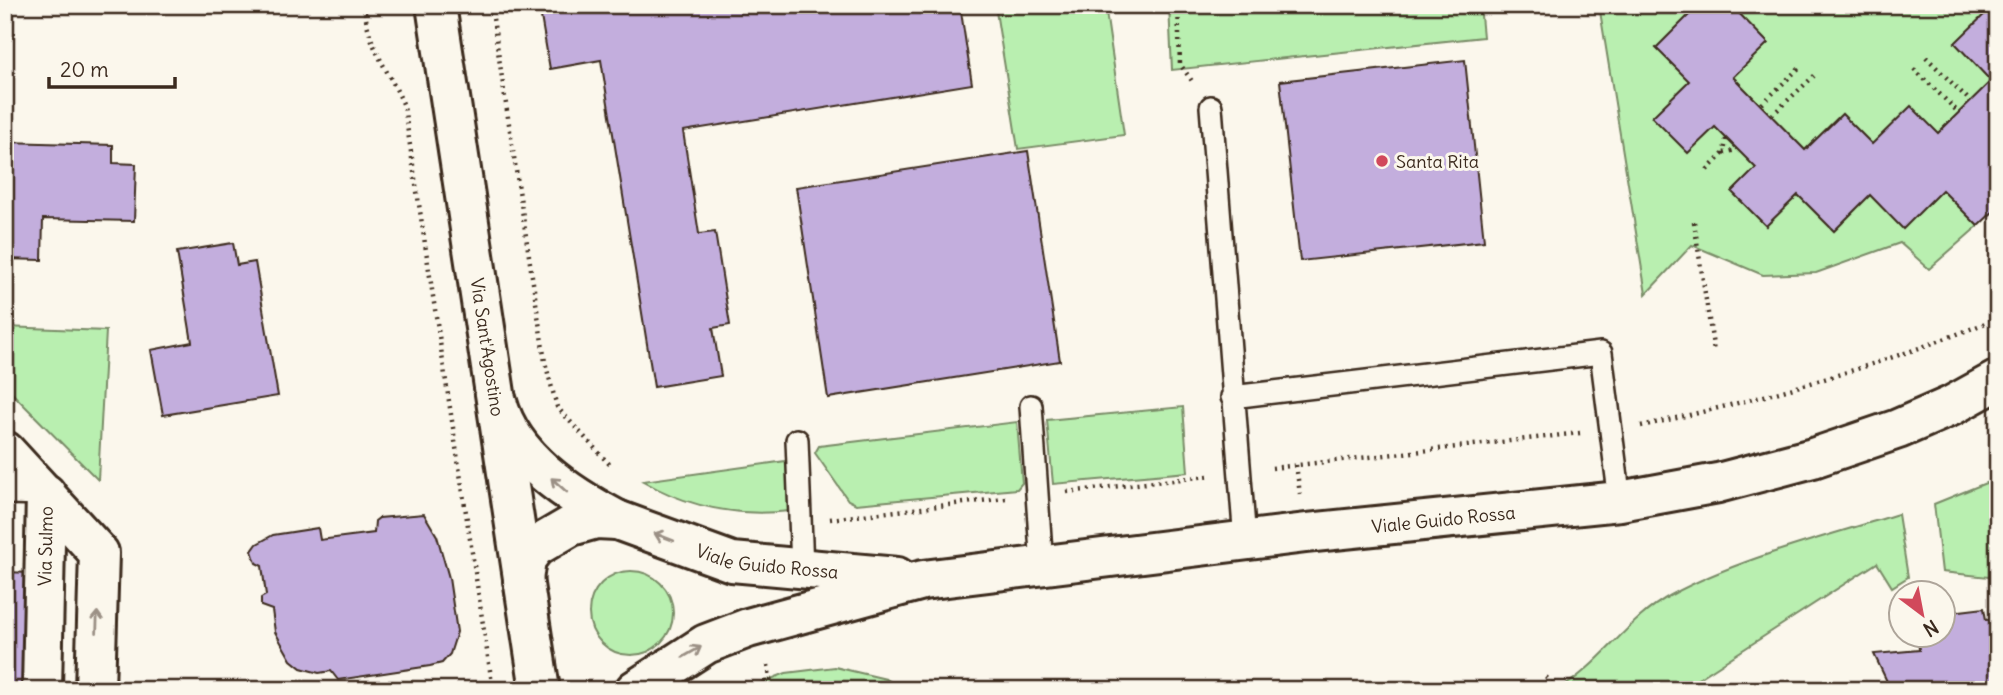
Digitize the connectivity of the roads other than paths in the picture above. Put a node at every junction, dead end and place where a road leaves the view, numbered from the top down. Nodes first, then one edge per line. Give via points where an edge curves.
1 (436, 5) edge
2 (1211, 107) road end
3 (1998, 380) edge
4 (495, 393) junction
5 (1998, 396) edge
6 (1233, 397) junction
7 (1031, 406) dead end
8 (1951, 406) junction
9 (797, 440) dead end
10 (5, 452) edge
11 (5, 493) edge
12 (46, 494) junction
13 (1620, 501) junction
14 (617, 520) junction
15 (1244, 541) junction
16 (1042, 567) junction
17 (802, 568) junction
18 (523, 580) junction
19 (923, 580) junction
20 (545, 686) edge
21 (42, 690) edge
22 (95, 690) edge
23 (635, 690) edge

1 - 4 street, Via Sant'Agostino
2 - 6 lane
3 - 8 street, Viale Guido Rossa
14 -> 4 street, Viale Guido Rossa via 556,483 513,434 501,416
4 - 18 street, Via Sant'Agostino
5 - 8 street, Viale Guido Rossa
6 - 13 lane via 1601,353
6 - 15 lane
7 - 16 lane
8 - 13 street, Viale Guido Rossa via 1813,458 1718,483
9 - 17 lane
10 - 12 street
11 - 12 lane
12 - 21 street, Via Sulmo
22 -> 12 street, Via Sulmo via 99,553
13 - 15 street, Viale Guido Rossa
17 -> 14 street, Viale Guido Rossa via 732,562
14 - 18 street, Viale Guido Rossa via 583,521 543,541 526,559
15 - 16 street, Viale Guido Rossa
16 - 19 street, Viale Guido Rossa
17 - 19 street, Viale Guido Rossa
18 - 20 street, Via Sant'Agostino
23 -> 19 street, Viale Guido Rossa via 706,644

